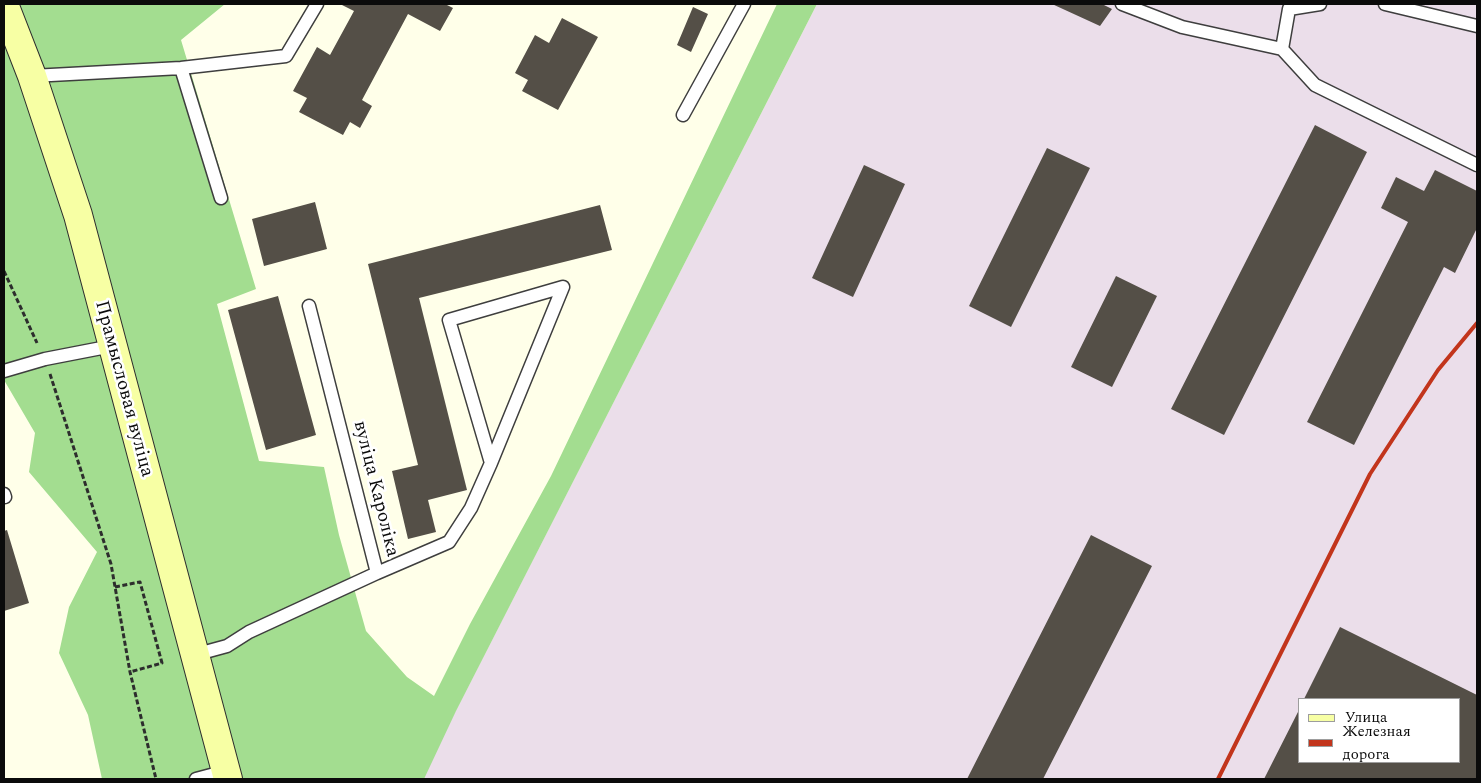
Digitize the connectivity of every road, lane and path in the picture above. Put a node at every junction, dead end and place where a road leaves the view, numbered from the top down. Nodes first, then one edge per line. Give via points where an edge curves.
1 (4, 4) edge
2 (317, 4) edge
3 (744, 4) edge
4 (1122, 4) edge
5 (1320, 4) edge
6 (1385, 4) edge
7 (1286, 6) edge
8 (1477, 26) edge
9 (1282, 49) junction
10 (181, 68) junction
11 (32, 76) junction
12 (683, 115) dead end
13 (1477, 165) edge
14 (221, 198) dead end
15 (4, 271) edge
16 (6, 279) edge
17 (309, 306) dead end
18 (112, 346) junction
19 (45, 359) junction
20 (4, 372) edge
21 (491, 463) junction
22 (377, 573) junction
23 (115, 586) junction
24 (194, 655) junction
25 (130, 672) junction
26 (227, 775) edge
27 (156, 779) edge
28 (196, 779) edge

1 - 11 main road, Прамысловая вуліца
2 - 10 lane via 286,56
3 - 12 lane
4 - 9 lane via 1182,27
5 - 7 lane
6 - 8 lane
7 - 9 lane
9 - 13 lane via 1315,84
10 - 11 lane
10 - 14 lane
11 - 18 main road, Прамысловая вуліца via 78,215
15 - 16 path
16 - 19 path
17 - 22 lane, вуліца Кароліка
18 - 19 lane
18 - 24 main road, Прамысловая вуліца
19 - 20 lane
19 - 23 path via 111,564
21 - 21 lane via 494,454 563,287 449,320
21 - 22 lane via 471,508 449,542
22 - 24 lane, вуліца Кароліка via 249,632 227,646
23 - 25 path
23 - 25 path via 140,582 162,663
24 - 26 main road, Прамысловая вуліца
25 - 27 path
26 - 28 lane

